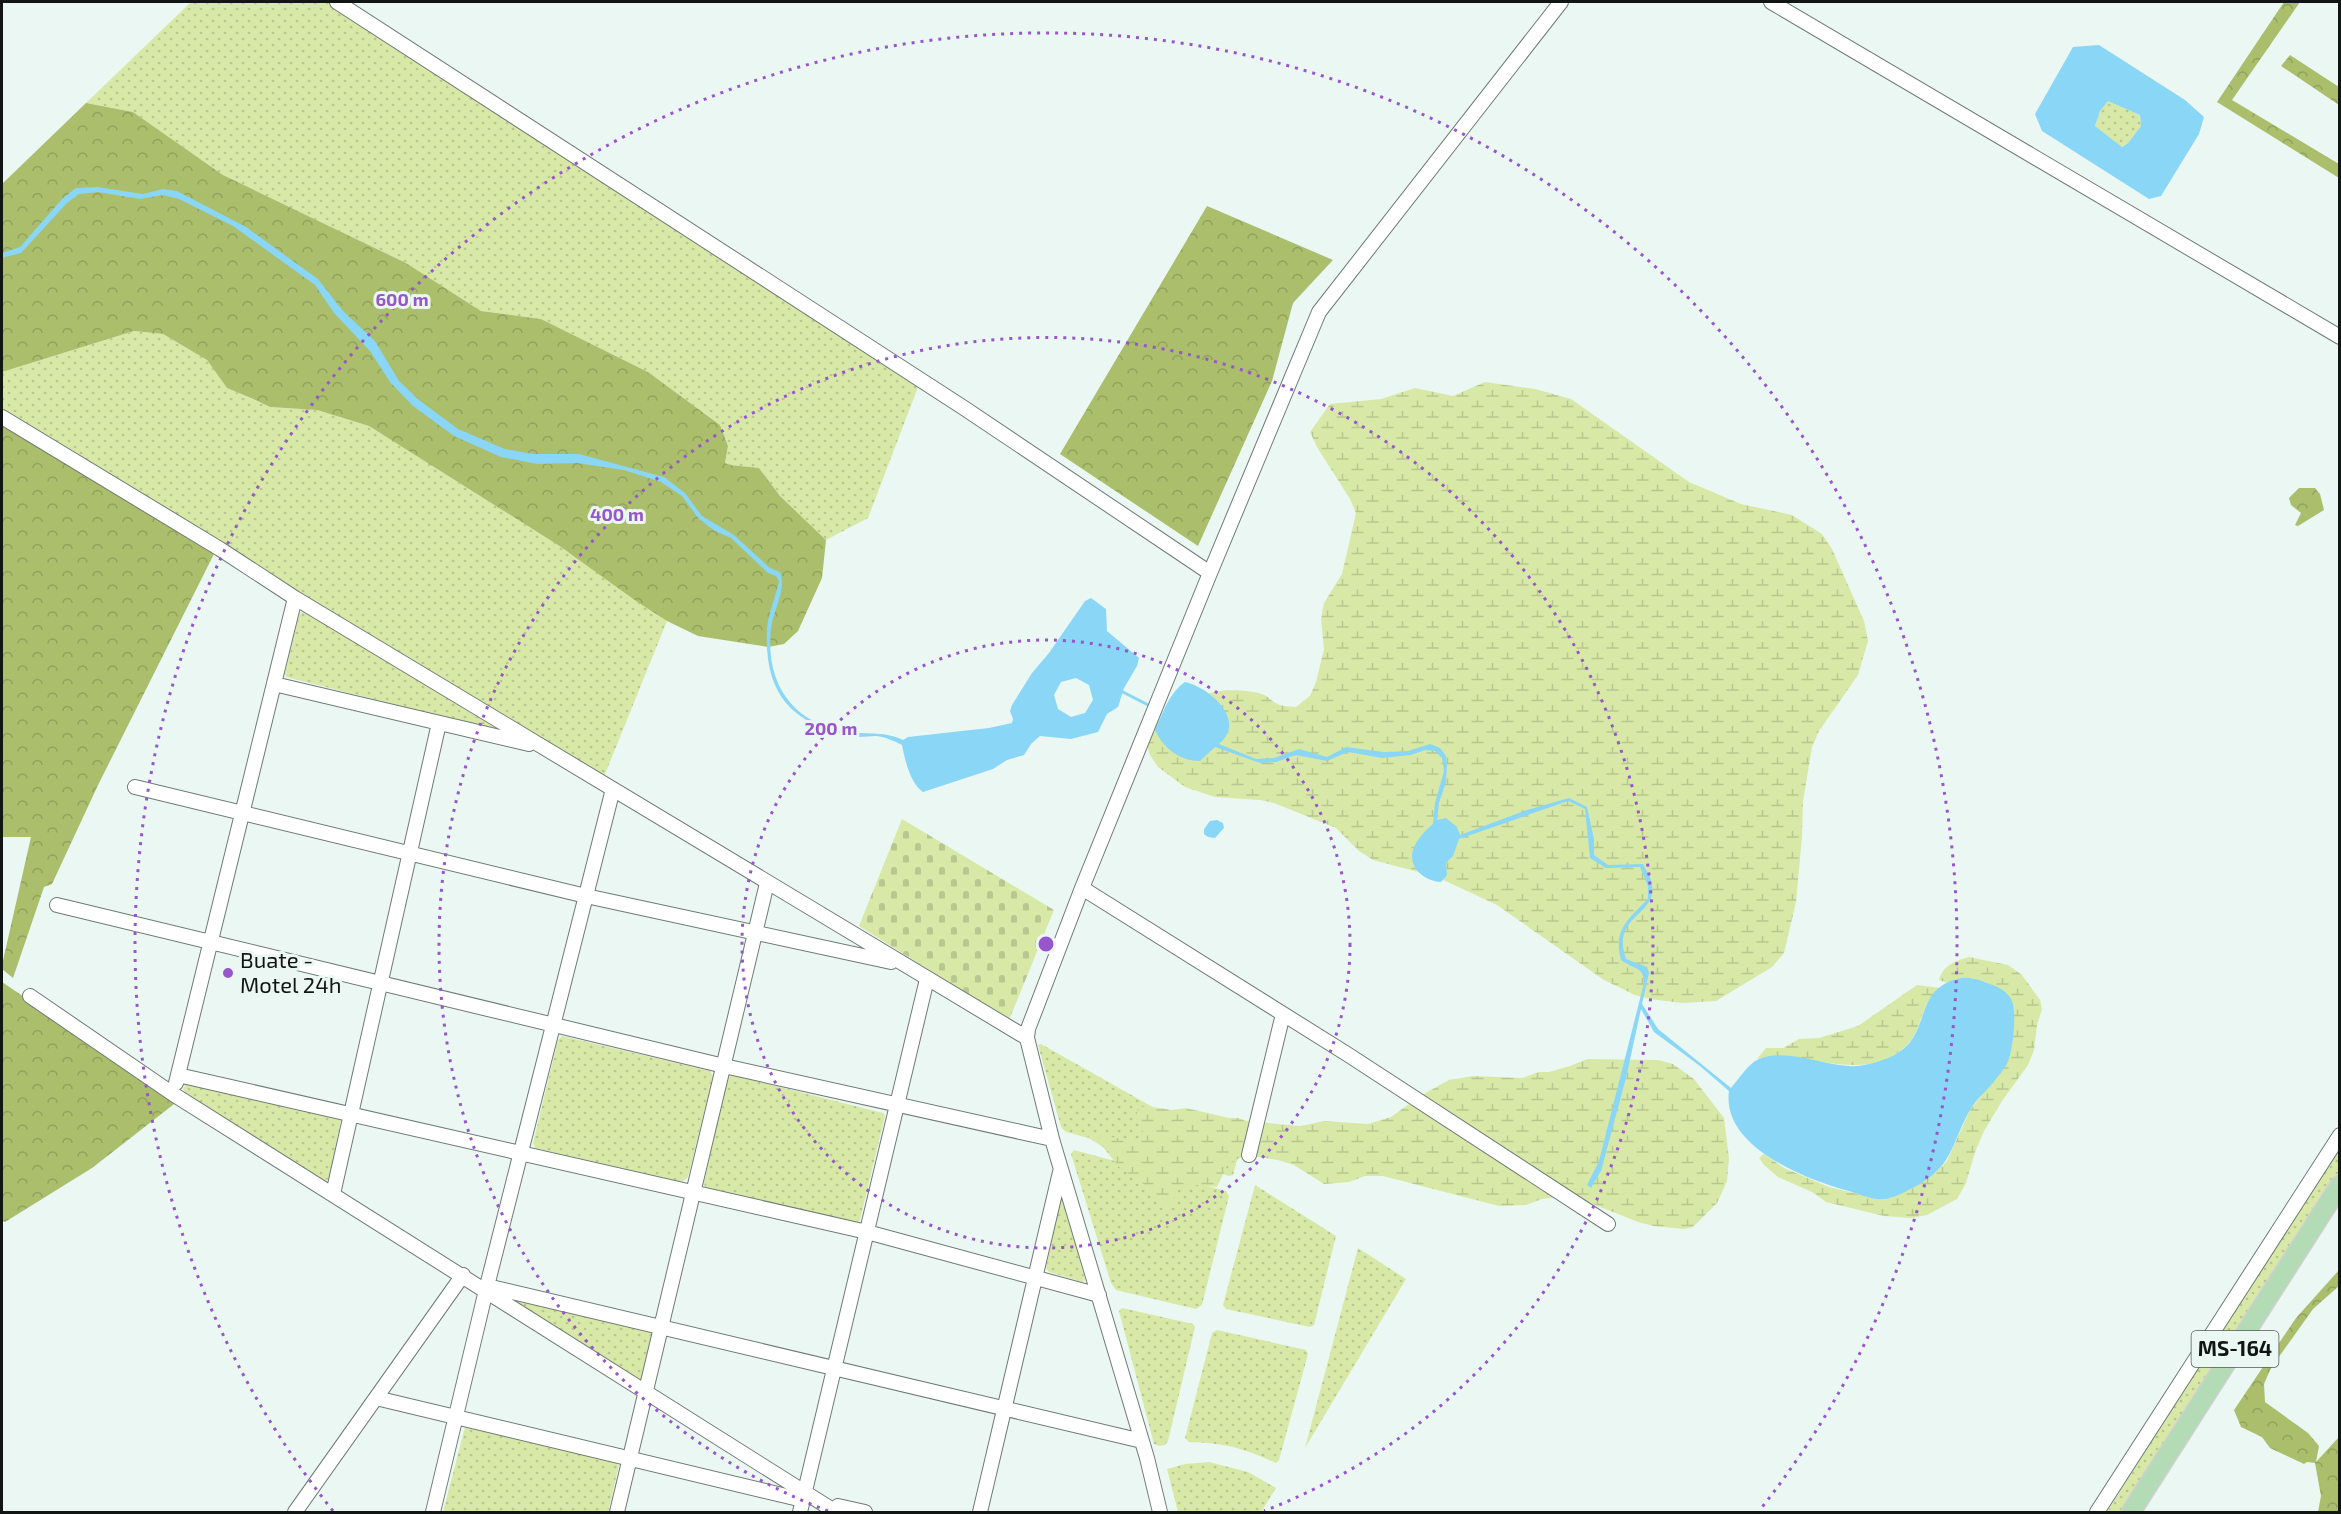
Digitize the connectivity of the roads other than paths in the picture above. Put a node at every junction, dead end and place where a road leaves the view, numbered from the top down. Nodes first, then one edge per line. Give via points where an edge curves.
1 (337, 2) edge
2 (1561, 2) edge
3 (1771, 2) edge
4 (2340, 337) edge
5 (2, 417) edge
6 (1210, 573) junction
7 (295, 598) junction
8 (274, 684) junction
9 (439, 723) junction
10 (543, 747) junction
11 (135, 787) dead end
12 (613, 789) junction
13 (243, 813) junction
14 (410, 854) junction
15 (767, 883) junction
16 (1082, 888) junction
17 (586, 896) junction
18 (57, 905) dead end
19 (755, 933) junction
20 (211, 942) junction
21 (902, 964) junction
22 (927, 979) junction
23 (380, 983) junction
24 (30, 996) dead end
25 (1283, 1014) junction
26 (553, 1024) junction
27 (1028, 1038) junction
28 (724, 1066) junction
29 (178, 1075) junction
30 (174, 1094) junction
31 (897, 1104) junction
32 (351, 1114) junction
33 (2340, 1135) edge
34 (1052, 1139) junction
35 (520, 1153) junction
36 (1249, 1155) dead end
37 (1061, 1170) junction
38 (2340, 1185) edge
39 (693, 1192) junction
40 (333, 1194) junction
41 (1608, 1224) dead end
42 (867, 1232) junction
43 (463, 1275) junction
44 (1036, 1278) junction
45 (488, 1290) junction
46 (1099, 1295) junction
47 (661, 1327) junction
48 (835, 1368) junction
49 (646, 1390) junction
50 (376, 1398) junction
51 (1005, 1408) junction
52 (456, 1417) junction
53 (1142, 1441) junction
54 (630, 1458) junction
55 (804, 1498) edge
56 (841, 1510) edge
57 (1159, 1511) edge
58 (295, 1512) edge
59 (434, 1512) edge
60 (617, 1512) edge
61 (865, 1512) edge
62 (980, 1512) edge
63 (2097, 1512) edge
64 (2131, 1512) edge

1 - 6 street via 964,408
2 - 6 street via 1319,312
3 - 4 street
5 - 7 street
6 - 16 street
7 - 8 street
7 - 10 street
8 - 9 street
8 - 13 street
9 - 10 street
9 - 14 street
10 - 12 street
11 - 13 street
12 - 15 street
12 - 17 street
13 - 14 street
13 - 20 street
14 - 17 street
14 - 23 street
15 - 19 street
15 - 21 street
16 - 25 street
16 - 27 street via 1028,1029
17 - 19 street
17 - 26 street
18 - 20 street
19 - 21 street
19 - 28 street
20 - 23 street
20 - 29 street
21 - 22 street
22 - 27 street
22 - 31 street
23 - 26 street
23 - 32 street
24 - 30 street
25 - 36 street
25 - 41 street
26 - 28 street
26 - 35 street
27 - 34 street
28 - 31 street
28 - 39 street
29 - 30 street
29 - 32 street
30 - 40 street
31 - 34 street
31 - 42 street
32 - 35 street
32 - 40 street
33 - 63 street
34 - 37 street
35 - 39 street
35 - 45 street
37 - 44 street
37 - 46 street
38 - 64 main road, MS-164
39 - 42 street
39 - 47 street
40 - 43 street
42 - 44 street
42 - 48 street
43 - 45 street
43 - 50 street
44 - 46 street
44 - 51 street
45 - 47 street
45 - 49 street
45 - 52 street
46 - 53 street
47 - 48 street
47 - 49 street
48 - 51 street
48 - 55 street
49 - 54 street
49 - 55 street
50 - 52 street
50 - 58 street
51 - 53 street
51 - 62 street
52 - 54 street
52 - 59 street
53 - 57 street
54 - 55 street
54 - 60 street
55 - 56 street
56 - 61 street

